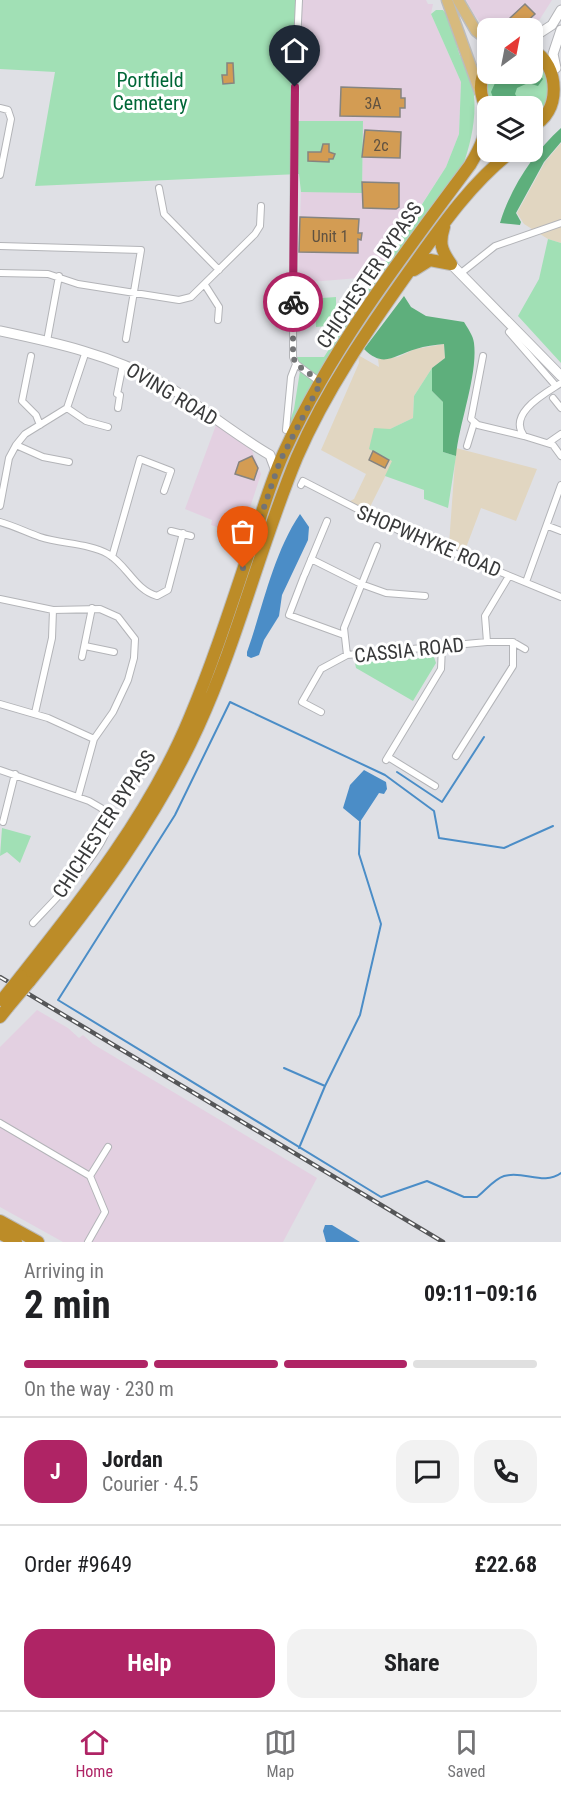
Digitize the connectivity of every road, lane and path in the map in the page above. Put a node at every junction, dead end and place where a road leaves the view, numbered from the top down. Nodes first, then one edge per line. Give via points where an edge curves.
1 (299, 0) edge
2 (447, 0) edge
3 (458, 0) edge
4 (561, 10) edge
5 (561, 30) edge
6 (543, 31) edge
7 (477, 32) edge
8 (543, 55) edge
9 (559, 76) edge
10 (481, 84) edge
11 (480, 92) junction
12 (482, 96) edge
13 (0, 108) edge
14 (546, 121) edge
15 (477, 153) edge
16 (500, 162) edge
17 (0, 175) edge
18 (159, 188) dead end
19 (261, 206) dead end
20 (446, 220) junction
21 (561, 222) edge
22 (0, 246) edge
23 (451, 264) junction
24 (219, 270) junction
25 (0, 273) edge
26 (461, 273) junction
27 (59, 276) junction
28 (404, 279) junction
29 (205, 285) junction
30 (136, 292) junction
31 (218, 320) dead end
32 (0, 331) edge
33 (509, 332) dead end
34 (126, 339) dead end
35 (47, 341) junction
36 (86, 350) junction
37 (31, 356) dead end
38 (483, 356) dead end
39 (123, 364) junction
40 (296, 364) junction
41 (561, 376) edge
42 (321, 382) junction
43 (558, 385) edge
44 (553, 398) dead end
45 (67, 408) junction
46 (118, 408) dead end
47 (561, 408) edge
48 (474, 423) junction
49 (40, 425) junction
50 (108, 427) dead end
51 (286, 430) dead end
52 (561, 434) edge
53 (524, 436) junction
54 (548, 443) junction
55 (16, 445) junction
56 (467, 446) dead end
57 (286, 447) junction
58 (268, 454) junction
59 (0, 456) edge
60 (561, 456) edge
61 (9, 458) junction
62 (69, 462) dead end
63 (276, 472) junction
64 (301, 484) dead end
65 (561, 485) edge
66 (164, 491) dead end
67 (0, 506) edge
68 (327, 521) dead end
69 (0, 522) edge
70 (548, 526) junction
71 (171, 531) dead end
72 (561, 531) edge
73 (183, 533) junction
74 (191, 536) dead end
75 (377, 546) dead end
76 (112, 557) junction
77 (311, 559) junction
78 (509, 576) junction
79 (526, 582) junction
80 (361, 584) junction
81 (425, 596) dead end
82 (561, 597) edge
83 (0, 600) edge
84 (92, 608) junction
85 (52, 610) junction
86 (344, 635) junction
87 (487, 642) junction
88 (513, 642) junction
89 (85, 646) junction
90 (442, 646) junction
91 (525, 649) dead end
92 (114, 652) dead end
93 (347, 655) junction
94 (82, 657) dead end
95 (0, 704) edge
96 (321, 712) dead end
97 (35, 713) junction
98 (94, 739) junction
99 (456, 756) dead end
100 (0, 770) edge
101 (15, 774) junction
102 (435, 786) dead end
103 (78, 797) junction
104 (3, 822) dead end
105 (33, 923) dead end
106 (25, 979) junction
107 (4, 1003) edge
108 (0, 1017) edge
109 (0, 1123) edge
110 (108, 1147) dead end
111 (90, 1176) junction
112 (0, 1221) edge
113 (0, 1233) edge
114 (16, 1242) edge
115 (38, 1242) edge
116 (88, 1242) edge

1 - 40 street via 294,108
2 - 11 main road
3 - 7 main road
4 - 6 main road
5 - 9 main road via 553,54
8 - 9 highway
9 - 14 highway via 560,98
10 - 11 highway
11 - 12 highway
13 - 17 street via 11,115
15 - 42 highway, CHICHESTER BYPASS
16 - 20 highway, CHICHESTER BYPASS
18 - 24 street via 164,214
19 - 24 street via 260,226 255,234
20 - 23 highway via 440,242
20 - 28 highway, CHICHESTER BYPASS
21 - 26 street via 495,246
22 - 30 street via 141,250
23 - 26 main road
23 - 28 highway via 423,262
24 - 29 street
25 - 27 street
26 - 41 main road
27 - 30 street via 78,284
27 - 35 street
28 - 106 highway, CHICHESTER BYPASS via 326,399 299,453 216,683 170,785 112,876
29 - 30 street via 191,297 179,300
29 - 31 street via 219,307
30 - 34 street
32 - 35 main road, OVING ROAD
33 - 43 street
35 - 36 main road, OVING ROAD
36 - 39 main road, OVING ROAD
36 - 45 street
37 - 49 street via 22,400
38 - 48 street via 471,413
39 - 46 street
39 - 58 main road, OVING ROAD via 173,390
40 - 42 street
40 - 51 street
42 - 57 highway, CHICHESTER BYPASS
43 - 53 street via 526,410 520,426
44 - 47 street
45 - 49 street
45 - 50 street via 86,421
48 - 53 street
48 - 56 street
49 - 55 street
52 - 54 street
53 - 54 street
54 - 60 street
55 - 61 street
55 - 62 street via 43,457
57 - 58 main road
57 - 63 highway, CHICHESTER BYPASS
58 - 63 main road
59 - 61 street
61 - 67 street
63 - 106 highway, CHICHESTER BYPASS via 205,678 173,755 143,806
64 - 78 street, SHOPWHYKE ROAD via 303,481 373,519
65 - 70 street
66 - 76 street via 171,471 140,459
68 - 77 street
69 - 76 street
70 - 72 street
70 - 79 street
71 - 73 street
73 - 74 street
73 - 76 street via 168,590 161,595 146,592
75 - 80 street
77 - 80 street
77 - 86 street via 289,615
78 - 79 street, SHOPWHYKE ROAD
78 - 87 street, CASSIA ROAD via 485,616
79 - 82 street, SHOPWHYKE ROAD
80 - 81 street via 386,593
80 - 86 street
83 - 85 street
84 - 85 street
84 - 89 street
84 - 98 street via 118,617 127,626 135,645 128,680
85 - 97 street via 52,638
86 - 93 street
87 - 88 street, CASSIA ROAD
87 - 90 street, CASSIA ROAD
88 - 91 street
88 - 99 street via 513,666
89 - 92 street
89 - 94 street
90 - 93 street, CASSIA ROAD
90 - 102 street via 441,669 387,759
93 - 96 street, CASSIA ROAD via 321,669 302,702
95 - 97 street
97 - 98 street
98 - 103 street
100 - 101 street
101 - 103 street
101 - 104 street
103 - 105 street via 106,813 107,830 88,859
106 - 107 highway, CHICHESTER BYPASS, bridge
107 - 108 highway, CHICHESTER BYPASS
109 - 111 street
110 - 111 street
111 - 116 street via 105,1212
112 - 115 highway
113 - 114 highway

